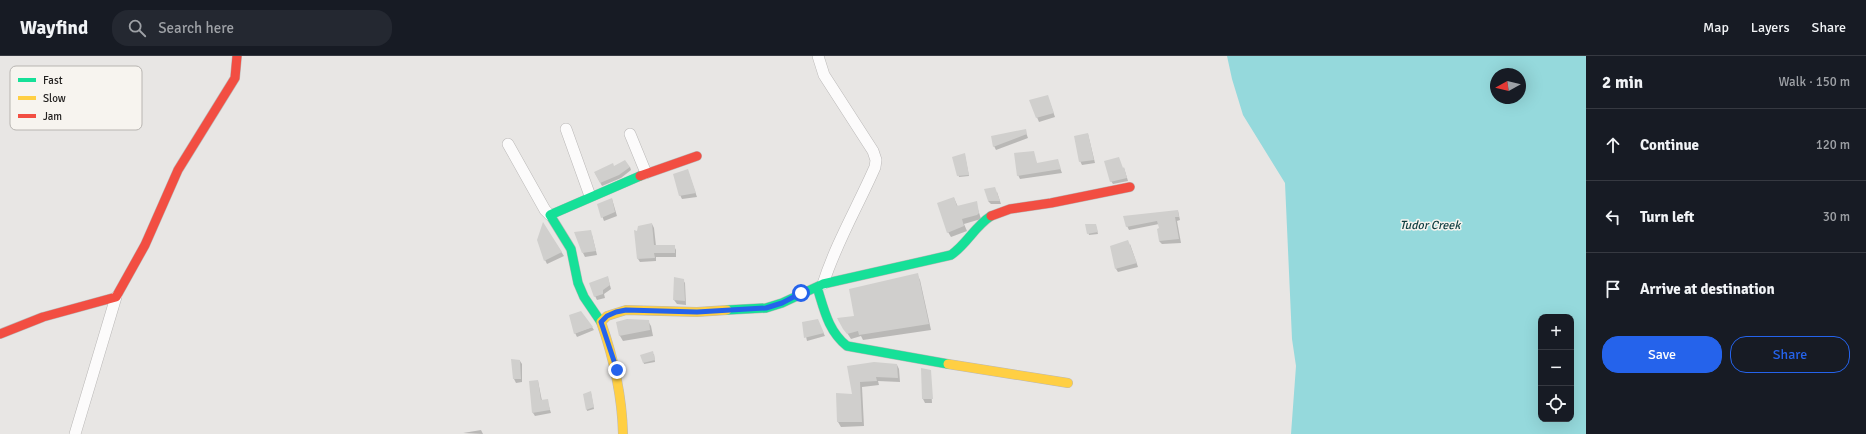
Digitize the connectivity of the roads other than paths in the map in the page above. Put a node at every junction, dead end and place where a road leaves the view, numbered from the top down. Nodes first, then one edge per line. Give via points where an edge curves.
1 (237, 56) edge
2 (818, 56) edge
3 (566, 129) dead end
4 (630, 134) dead end
5 (508, 144) dead end
6 (697, 156) dead end
7 (646, 173) junction
8 (1130, 186) dead end
9 (590, 196) junction
10 (550, 215) junction
11 (820, 285) junction
12 (116, 297) junction
13 (601, 322) junction
14 (0, 334) edge
15 (1068, 383) dead end
16 (75, 434) edge
17 (623, 434) edge

1 - 12 street via 235,78 178,170 145,245
2 - 11 street via 824,75 873,151 876,160
3 - 9 street
4 - 7 street
5 - 10 street
6 - 7 street
7 - 9 street
8 - 11 street via 994,214 982,221 968,241 951,255
9 - 10 street
10 - 13 street via 572,250 579,288
11 - 13 street via 766,308 697,312 626,310 607,316
11 - 15 street via 831,328 839,341 847,346 951,363 988,372
12 - 14 street via 42,317
12 - 16 street
13 - 17 street via 617,370

